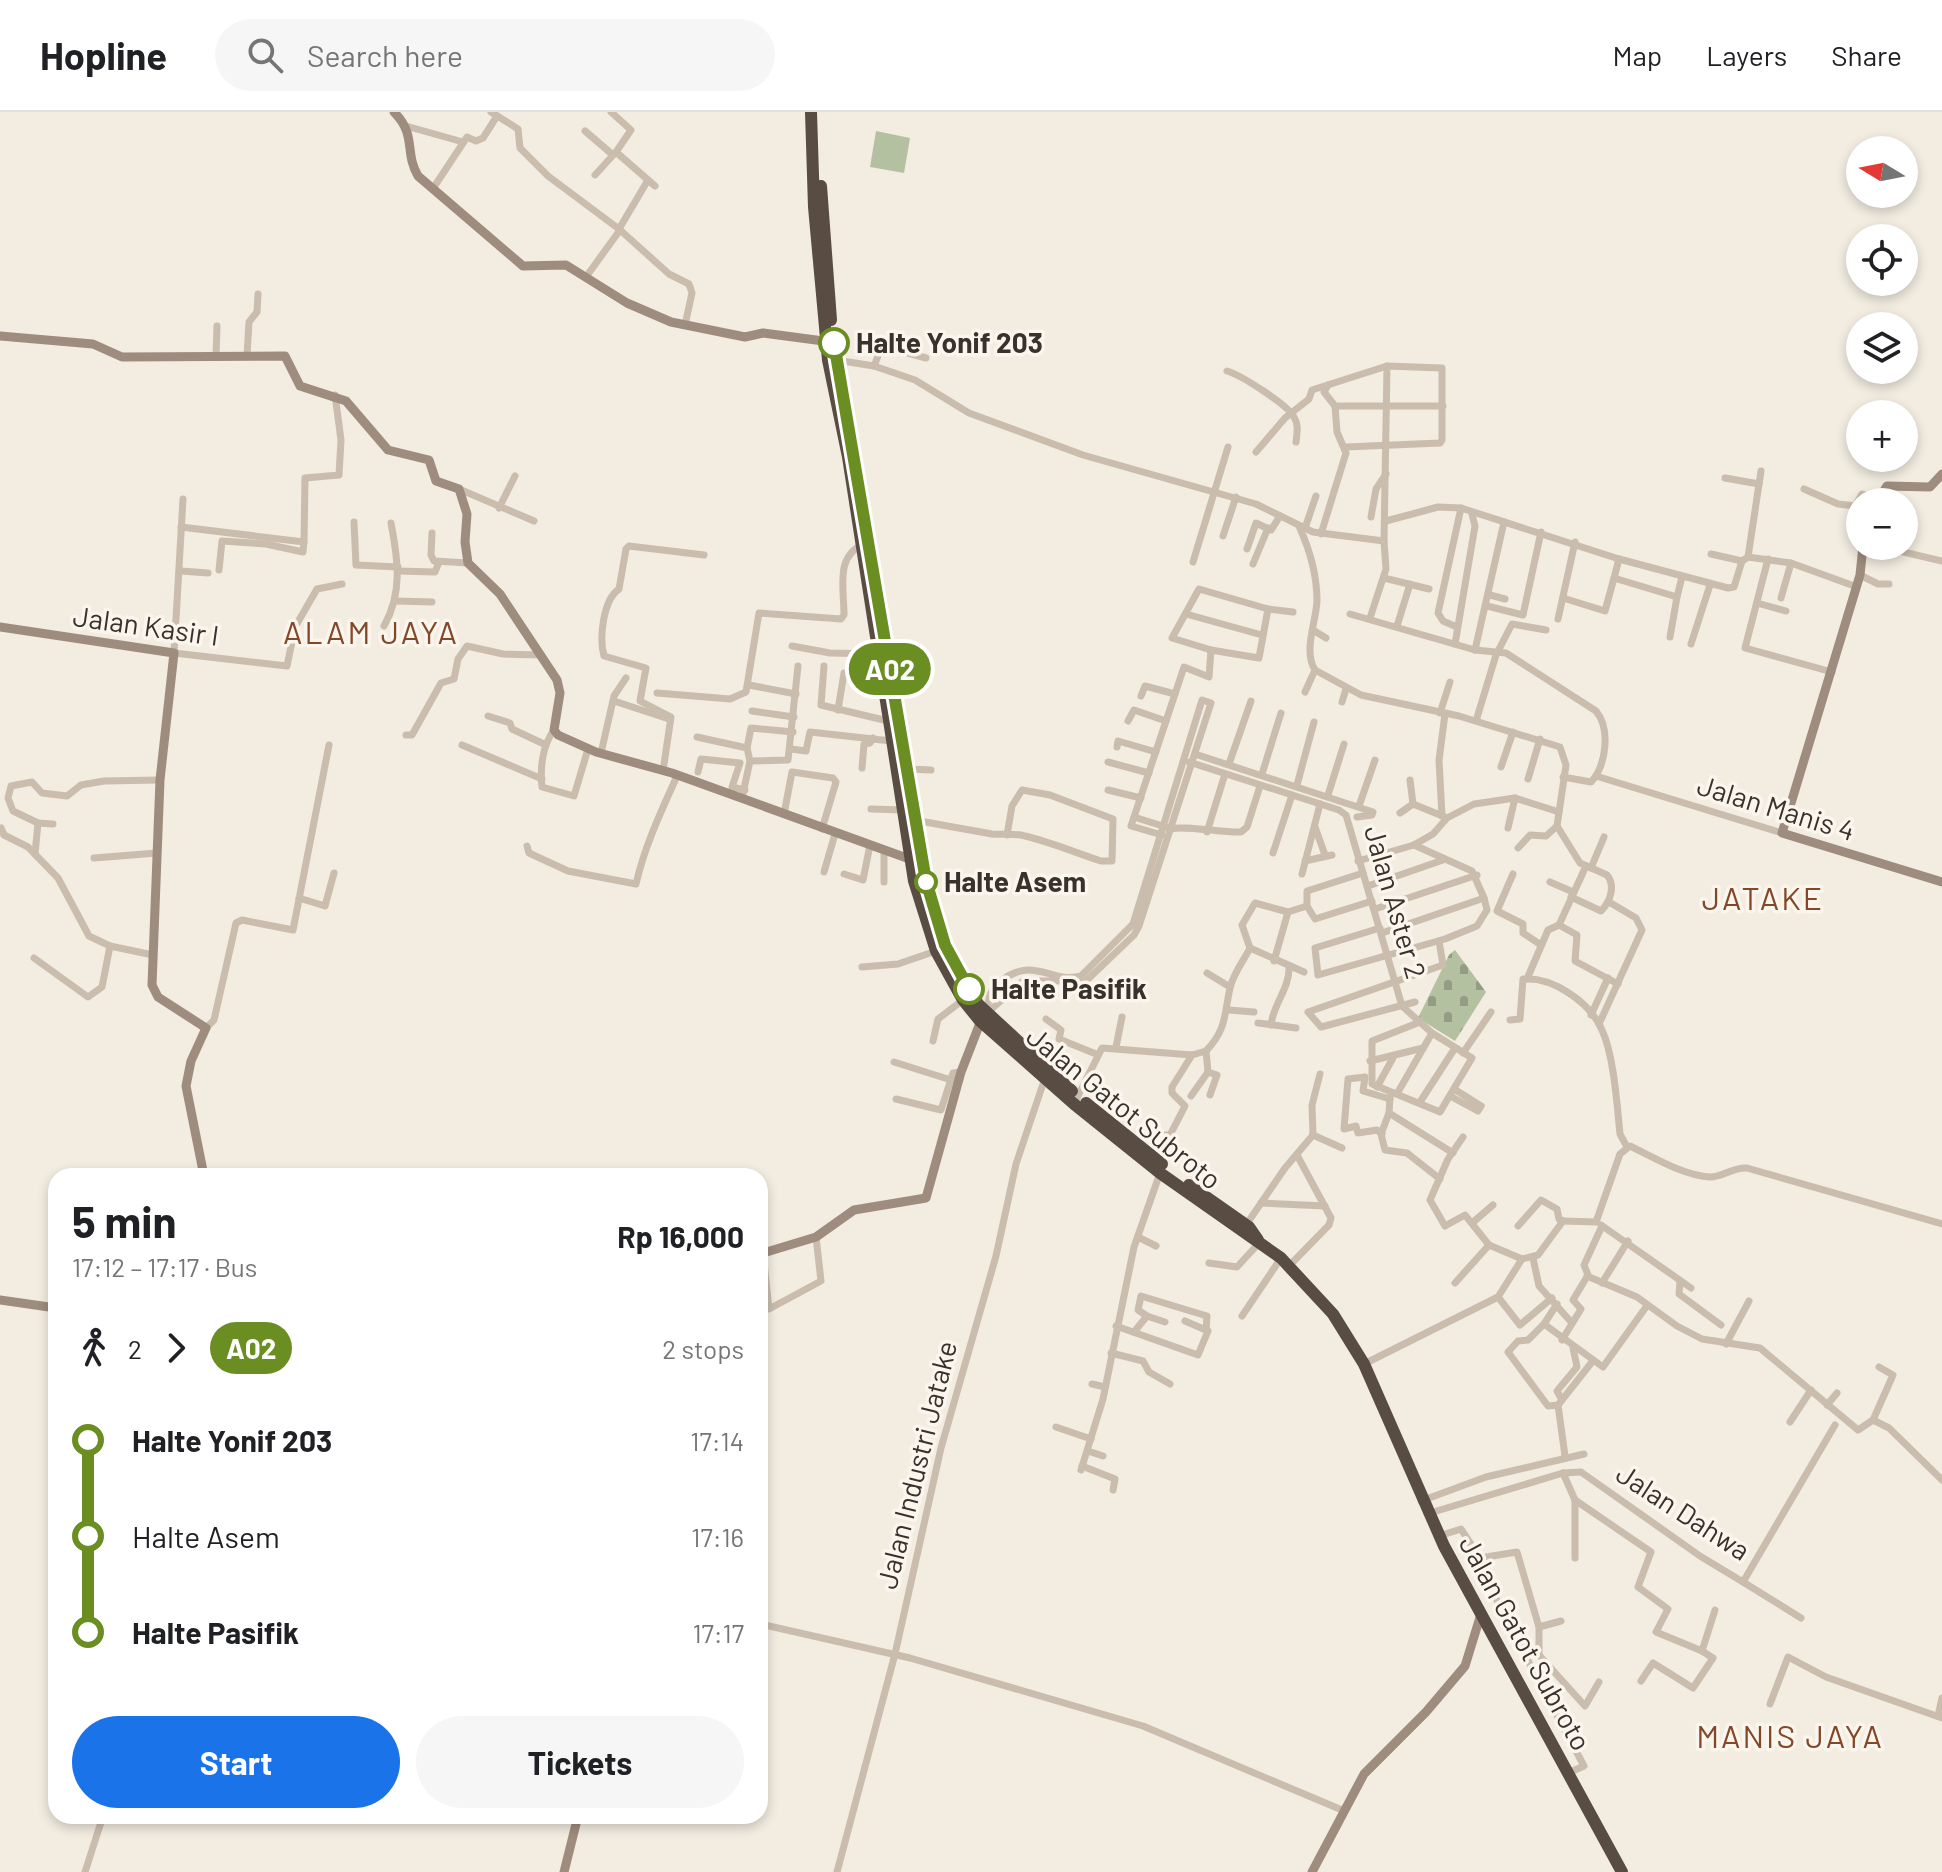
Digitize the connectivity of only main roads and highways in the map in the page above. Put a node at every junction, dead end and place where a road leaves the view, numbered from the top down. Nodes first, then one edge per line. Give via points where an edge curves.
1 (811, 112) edge
2 (817, 112) edge
3 (830, 342) junction
4 (865, 537) junction
5 (907, 817) junction
6 (916, 862) junction
7 (984, 1017) junction
8 (1048, 1075) junction
9 (1077, 1101) junction
10 (1259, 1241) junction
11 (1622, 1872) edge

1 - 3 highway, Jalan Gatot Subroto via 814,209
2 - 3 highway, Jalan Gatot Subroto
3 - 4 highway, Jalan Gatot Subroto
4 - 5 highway, Jalan Gatot Subroto via 888,721
4 - 5 highway, Jalan Gatot Subroto via 908,769
5 - 6 highway, Jalan Gatot Subroto
6 - 7 highway, Jalan Gatot Subroto via 945,945
6 - 7 highway, Jalan Gatot Subroto via 925,924 936,951 963,1000
7 - 8 highway, Jalan Gatot Subroto
7 - 8 highway, Jalan Gatot Subroto via 1037,1059
8 - 9 highway, Jalan Gatot Subroto
9 - 10 highway, Jalan Gatot Subroto via 1246,1225
9 - 10 highway, Jalan Gatot Subroto via 1160,1173 1243,1235
10 - 11 highway, Jalan Gatot Subroto via 1286,1262 1333,1314 1364,1364 1421,1501

